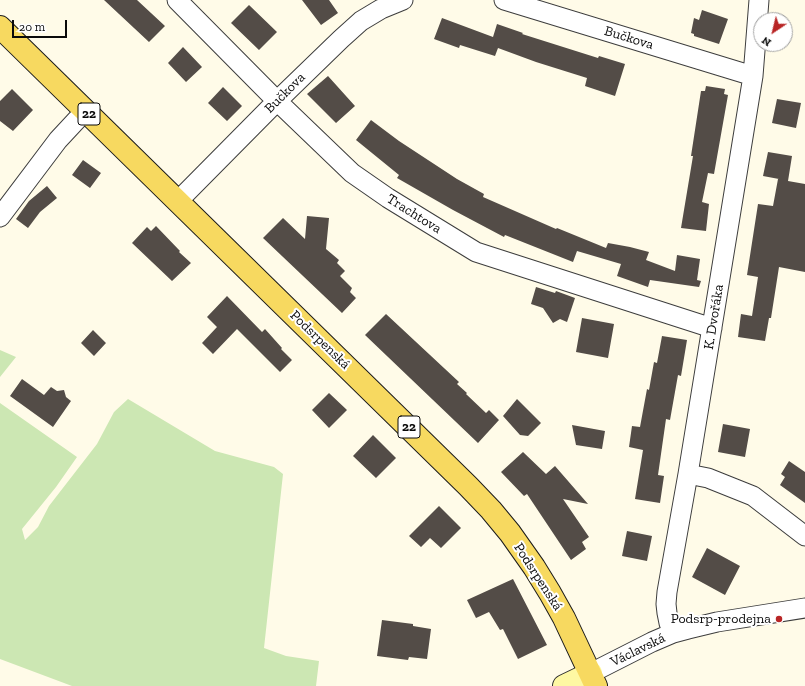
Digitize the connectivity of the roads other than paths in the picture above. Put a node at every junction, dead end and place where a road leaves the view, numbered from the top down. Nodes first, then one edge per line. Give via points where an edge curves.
1 (177, 0) edge
2 (403, 0) edge
3 (504, 0) edge
4 (759, 0) edge
5 (0, 27) edge
6 (753, 76) junction
7 (277, 100) junction
8 (86, 110) junction
9 (178, 201) junction
10 (0, 217) edge
11 (712, 328) junction
12 (688, 474) junction
13 (805, 536) edge
14 (805, 608) edge
15 (673, 633) junction
16 (593, 680) edge
17 (564, 686) edge

1 - 7 street, Trachtova
2 - 7 street, Bučkova via 361,21
3 - 6 street, Bučkova
4 - 6 street, K. Dvořáka
5 - 8 main road, Podsrpenská / 22
6 - 11 street, K. Dvořáka
7 - 9 street, Bučkova
7 - 11 street, Trachtova via 352,173 476,252
8 - 9 main road, Podsrpenská / 22
8 - 10 street via 58,140
9 - 16 main road, Podsrpenská / 22 via 491,510 510,533 550,593
11 - 12 street, K. Dvořáka
12 - 13 street via 708,478 754,496
12 - 15 street, K. Dvořáka via 667,592 667,613
14 - 15 street, Václavská via 717,622
15 - 16 street, Václavská via 652,642
16 - 17 street

